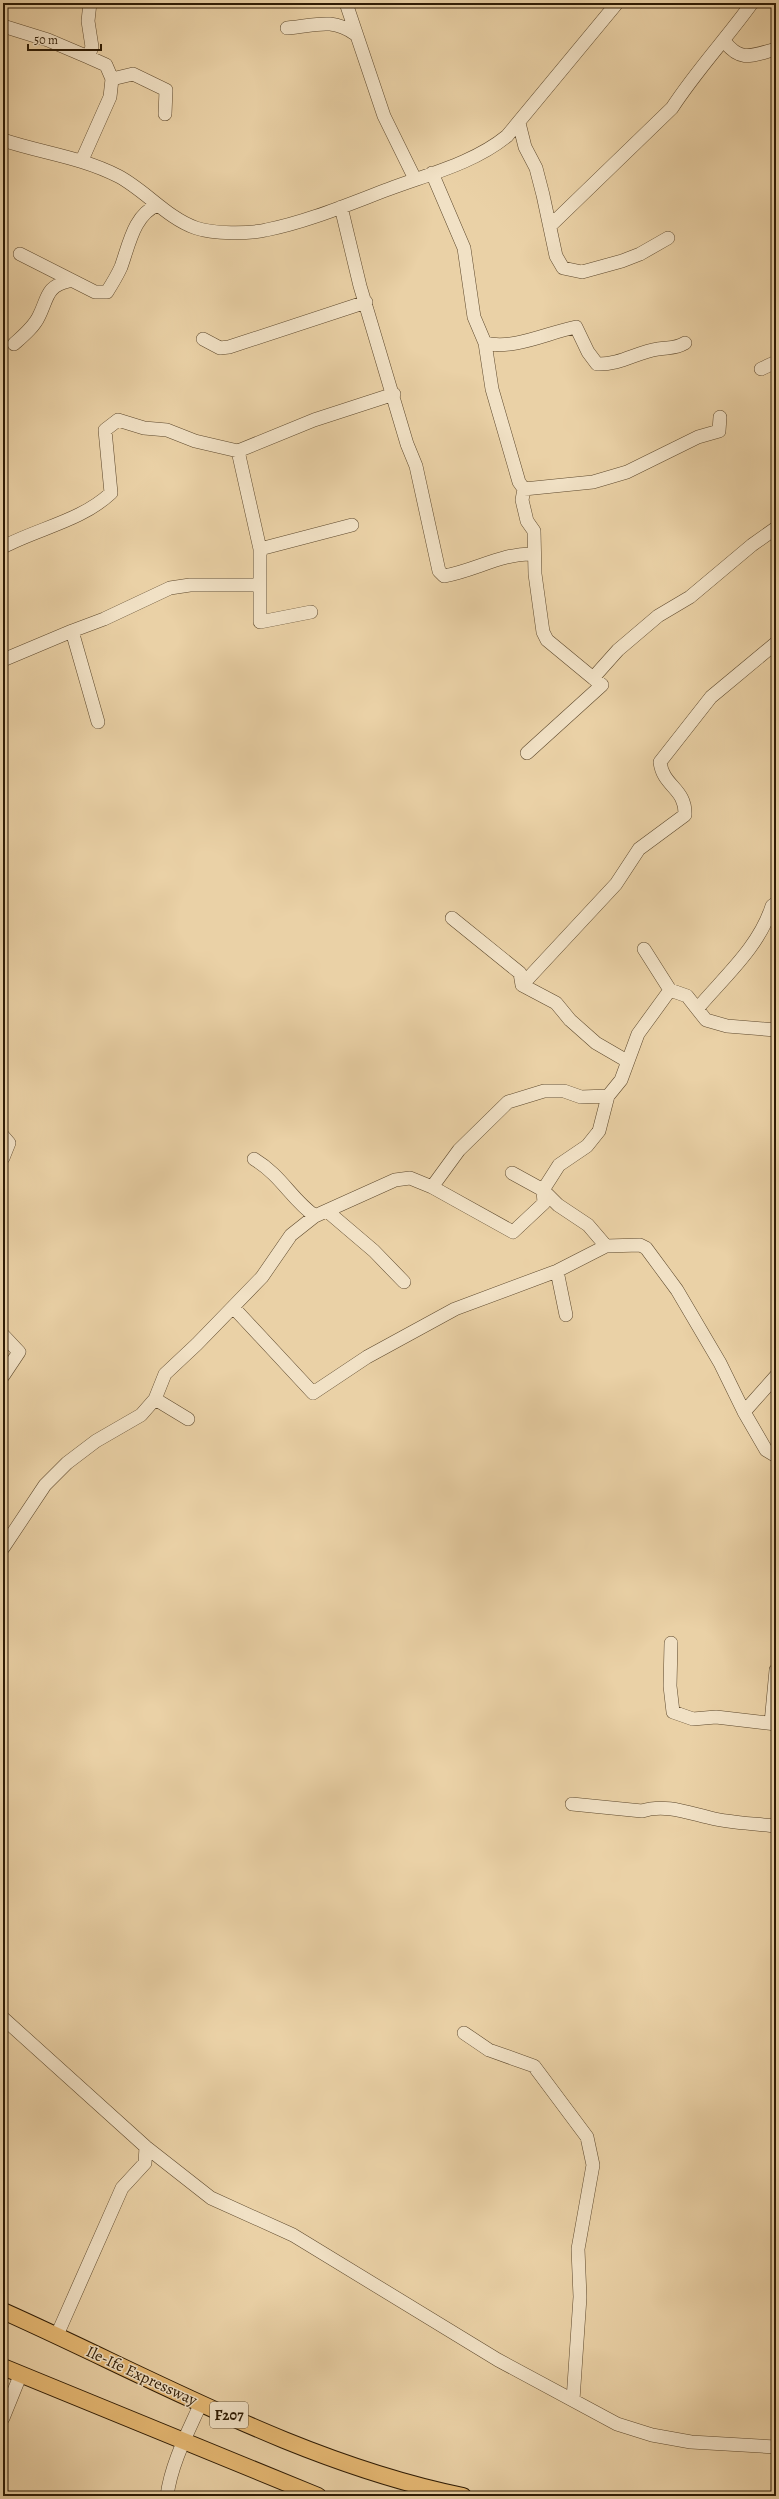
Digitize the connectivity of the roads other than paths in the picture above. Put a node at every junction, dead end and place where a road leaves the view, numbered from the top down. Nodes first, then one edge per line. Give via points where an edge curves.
1 (90, 3) edge
2 (346, 3) edge
3 (617, 3) edge
4 (752, 3) edge
5 (3, 26) edge
6 (287, 28) dead end
7 (355, 34) junction
8 (724, 42) junction
9 (776, 49) edge
10 (88, 57) junction
11 (106, 65) junction
12 (133, 74) junction
13 (112, 79) junction
14 (165, 114) dead end
15 (519, 122) junction
16 (3, 140) edge
17 (82, 160) junction
18 (432, 173) junction
19 (415, 179) junction
20 (158, 205) junction
21 (341, 207) junction
22 (550, 226) junction
23 (668, 238) dead end
24 (20, 254) dead end
25 (70, 281) junction
26 (366, 302) junction
27 (203, 339) dead end
28 (485, 343) junction
29 (685, 343) dead end
30 (14, 344) dead end
31 (776, 362) edge
32 (761, 369) dead end
33 (394, 394) junction
34 (720, 417) dead end
35 (238, 451) junction
36 (524, 489) junction
37 (352, 525) dead end
38 (774, 534) edge
39 (3, 547) edge
40 (260, 549) junction
41 (533, 554) junction
42 (259, 585) junction
43 (311, 612) dead end
44 (72, 631) junction
45 (776, 643) edge
46 (3, 660) edge
47 (593, 678) junction
48 (98, 722) dead end
49 (527, 753) dead end
50 (776, 903) edge
51 (452, 918) dead end
52 (644, 948) dead end
53 (522, 985) junction
54 (670, 990) junction
55 (698, 1008) junction
56 (776, 1030) edge
57 (627, 1061) junction
58 (608, 1096) junction
59 (3, 1136) edge
60 (3, 1158) edge
61 (254, 1159) dead end
62 (512, 1173) dead end
63 (432, 1187) junction
64 (543, 1190) junction
65 (321, 1214) junction
66 (606, 1246) junction
67 (557, 1271) junction
68 (404, 1282) dead end
69 (233, 1307) junction
70 (566, 1315) dead end
71 (3, 1335) edge
72 (3, 1376) edge
73 (776, 1376) edge
74 (155, 1399) junction
75 (744, 1412) junction
76 (188, 1419) dead end
77 (776, 1456) edge
78 (5, 1543) edge
79 (671, 1643) dead end
80 (776, 1670) edge
81 (773, 1724) edge
82 (572, 1804) dead end
83 (776, 1826) edge
84 (3, 2018) edge
85 (464, 2034) dead end
86 (146, 2147) junction
87 (3, 2311) edge
88 (57, 2335) junction
89 (3, 2367) edge
90 (20, 2376) junction
91 (573, 2400) junction
92 (201, 2403) junction
93 (3, 2418) edge
94 (184, 2441) junction
95 (776, 2447) edge
96 (167, 2496) edge
97 (318, 2496) edge
98 (463, 2496) edge

1 - 10 street via 88,21 92,46
2 - 7 street
3 - 15 street
4 - 8 street
5 - 10 street via 48,40
6 - 7 street via 330,22 342,25
7 - 19 street via 384,116
8 - 9 street via 733,53 748,57
8 - 22 street via 687,84 672,108
10 - 11 street
11 - 12 street
11 - 13 street
12 - 13 street
12 - 14 street via 166,90
13 - 17 street via 108,102
15 - 18 street via 497,145 476,157
15 - 22 street via 525,147 536,168
16 - 17 street
17 - 20 street via 121,177
18 - 19 street
18 - 28 street via 464,248 474,317
19 - 21 street
20 - 21 street via 197,228 247,233 267,230
20 - 25 street via 148,211 135,228 120,269 107,292 95,292
21 - 26 street
22 - 23 street via 556,256 563,268 582,272 640,254
24 - 25 street
25 - 30 street via 53,287 44,299 39,316
26 - 27 street via 229,347 220,348
26 - 33 street
28 - 29 street via 496,346 515,344 576,327 597,364 608,365 658,349 675,349
28 - 36 street via 492,389 519,482
31 - 32 street
33 - 35 street via 314,420
33 - 41 street via 407,444 416,466 439,571 444,576 496,559
34 - 36 street via 718,431 698,437 627,472 593,482
35 - 39 street via 195,441 167,430 144,428 118,420 105,430 111,493 89,512
35 - 40 street
36 - 41 street via 522,500 527,521 534,531
37 - 40 street
38 - 47 street via 690,597 658,616 618,650
40 - 42 street
41 - 47 street via 540,603 539,618 543,632 548,640
42 - 43 street via 260,622
42 - 44 street via 190,585 170,588
44 - 46 street
44 - 48 street
45 - 53 street via 711,697 660,762 661,774 682,796 686,804 686,815 639,849 616,884
47 - 49 street via 602,685
50 - 55 street via 772,906 759,937
51 - 53 street via 520,973
52 - 54 street
53 - 57 street via 556,1003 570,1020 596,1043
54 - 55 street via 687,996
54 - 57 street via 638,1034
55 - 56 street via 706,1020 727,1026
57 - 58 street via 621,1080
58 - 63 street via 581,1097 564,1091 544,1091 508,1102 458,1150
58 - 64 street via 599,1131 587,1146 560,1165
59 - 60 street via 9,1143
61 - 65 street via 270,1169 304,1208
62 - 64 street
63 - 64 street via 513,1232 544,1203
63 - 65 street via 410,1178 395,1180 362,1196 340,1203
64 - 66 street via 558,1205 588,1225
65 - 68 street via 374,1251
65 - 69 street via 291,1235 262,1276
66 - 67 street
66 - 75 street via 640,1245 646,1248 676,1290 720,1363
67 - 69 street via 455,1309 367,1357 313,1393
67 - 70 street
69 - 74 street via 165,1374
71 - 72 street via 19,1352
73 - 75 street
74 - 76 street
74 - 78 street via 141,1415 96,1441 67,1463 45,1485
75 - 77 street via 766,1450
79 - 81 street via 670,1686 673,1712 693,1719 716,1716
80 - 81 street
82 - 83 street via 642,1811 670,1808 716,1819
84 - 86 street
85 - 91 street via 489,2050 534,2066 587,2137 593,2165 578,2249 580,2297
86 - 88 street via 146,2163 122,2188
86 - 91 street via 211,2198 293,2235 498,2360
87 - 88 main road, Ile-Ife Expressway / F207
88 - 92 main road, Ile-Ife Expressway / F207
89 - 90 main road, F207
90 - 93 street
90 - 94 main road, F207
91 - 95 street via 617,2424 652,2436 691,2442
92 - 94 street
92 - 98 main road, Ile-Ife Expressway / F207 via 351,2464
94 - 96 street via 168,2484
94 - 97 main road, F207

